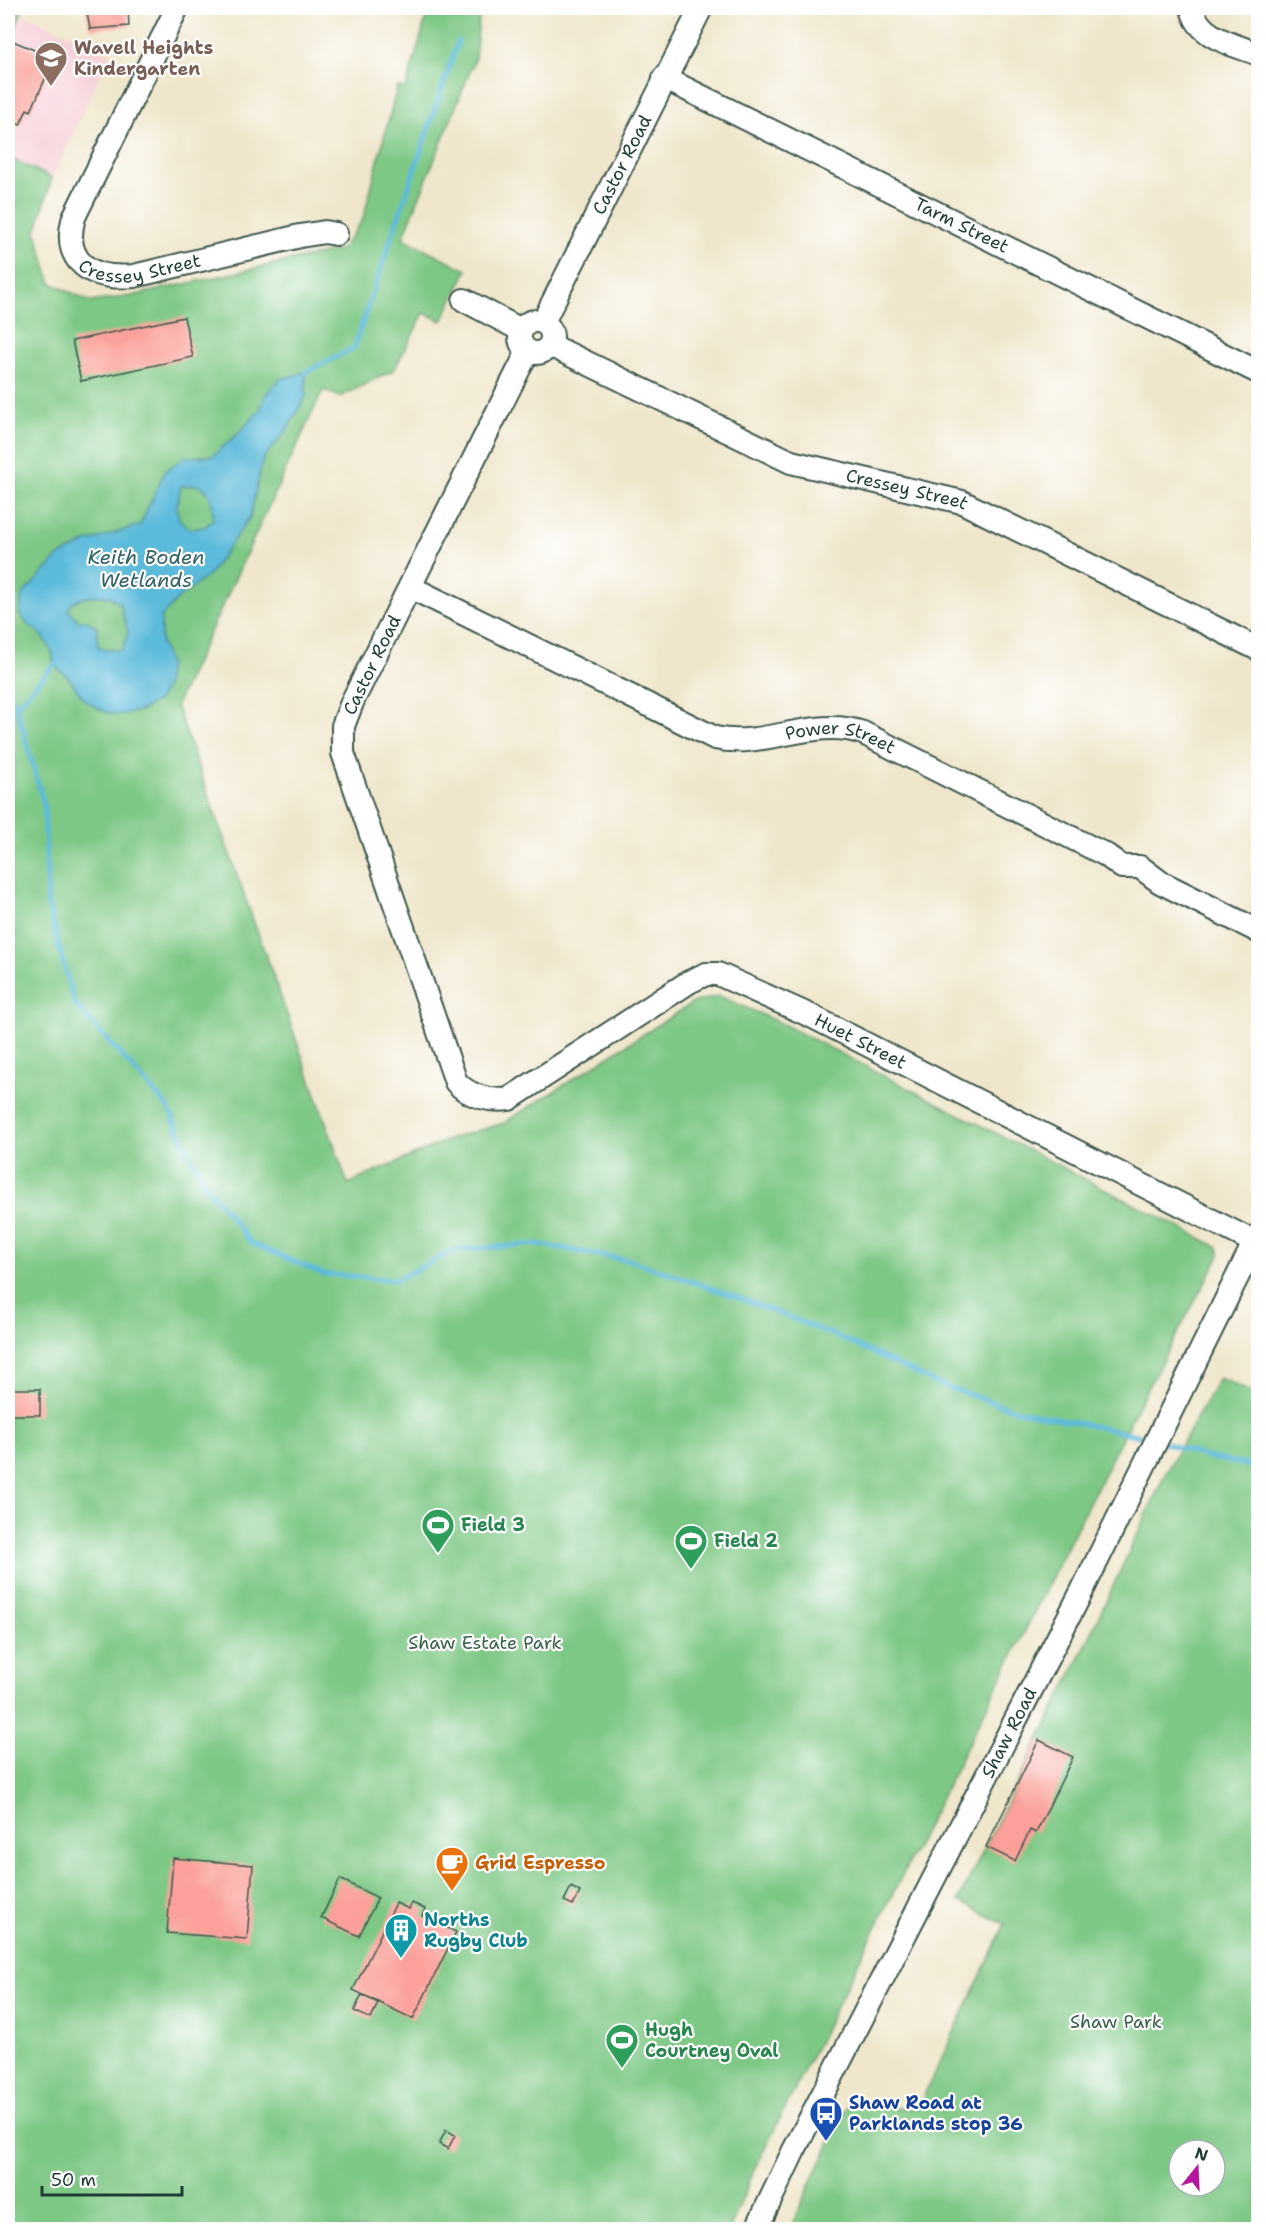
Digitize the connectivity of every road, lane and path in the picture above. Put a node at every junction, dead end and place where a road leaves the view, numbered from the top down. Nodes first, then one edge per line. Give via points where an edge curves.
1 (177, 8) edge
2 (701, 8) edge
3 (1192, 8) edge
4 (1258, 54) edge
5 (664, 78) junction
6 (336, 234) dead end
7 (464, 300) dead end
8 (543, 322) junction
9 (521, 330) junction
10 (550, 345) junction
11 (528, 351) junction
12 (1258, 372) edge
13 (410, 587) junction
14 (1258, 649) edge
15 (1258, 931) edge
16 (468, 1092) joint
17 (1257, 1240) edge
18 (756, 2229) edge

1 - 6 street, Cressey Street via 74,217 69,239 75,258 96,272 128,277 300,236
2 - 5 street, Castor Road
3 - 4 street via 1197,22 1209,34
5 - 8 street, Castor Road
5 - 12 street, Tarm Street
7 - 9 street
8 - 9 street via 533,321
8 - 10 street via 551,330
9 - 11 street via 520,340
10 - 11 street via 538,353
10 - 14 street, Cressey Street via 791,462 962,502
11 - 13 street, Castor Road
13 - 15 street, Power Street via 715,738 736,740 839,726 863,733 1106,855 1122,867 1140,867 1160,882
13 - 16 street, Castor Road via 347,714 341,743 453,1076
16 - 17 street, Huet Street via 509,1099 689,982 706,974 718,974 821,1021
17 - 18 street, Shaw Road

